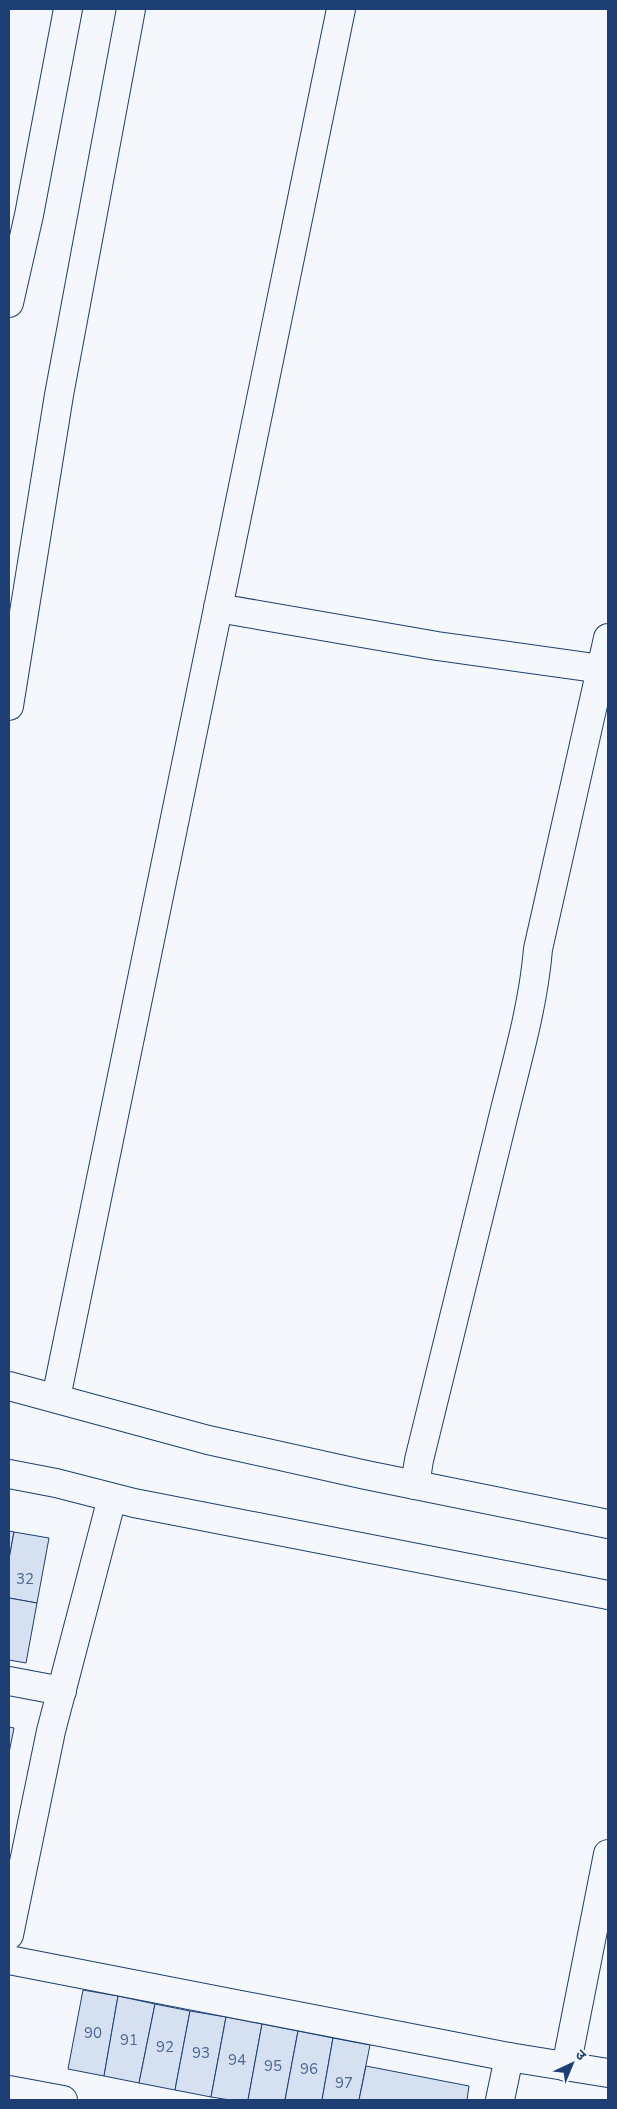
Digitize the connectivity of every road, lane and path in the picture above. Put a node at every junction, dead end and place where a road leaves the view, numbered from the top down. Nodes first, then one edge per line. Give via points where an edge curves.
1 (131, 9) edge
2 (341, 9) edge
3 (66, 10) edge
4 (9, 303) edge
5 (218, 608) junction
6 (608, 638) edge
7 (602, 669) junction
8 (10, 690) edge
9 (9, 1386) edge
10 (56, 1398) junction
11 (9, 1474) edge
12 (415, 1484) junction
13 (112, 1498) junction
14 (608, 1524) edge
15 (608, 1595) edge
16 (9, 1681) edge
17 (62, 1691) junction
18 (608, 1854) edge
19 (605, 1889) edge
20 (12, 1903) edge
21 (9, 1935) edge
22 (9, 1960) edge
23 (509, 2057) junction
24 (566, 2066) junction
25 (608, 2073) edge
26 (9, 2090) edge
27 (63, 2100) edge
28 (500, 2100) edge

1 - 8 street via 59,395
2 - 5 street
3 - 4 street via 29,215
5 - 7 street via 437,646
5 - 10 street
6 - 7 street
7 - 12 street via 538,949 523,1032
9 - 10 street
10 - 12 street via 208,1440
11 - 13 street
12 - 14 street
13 - 15 street
13 - 17 street
16 - 17 street
17 - 20 street
18 - 19 street
19 - 24 street
20 - 21 street
22 - 23 street
23 - 24 street
23 - 28 street
24 - 25 street
26 - 27 street

